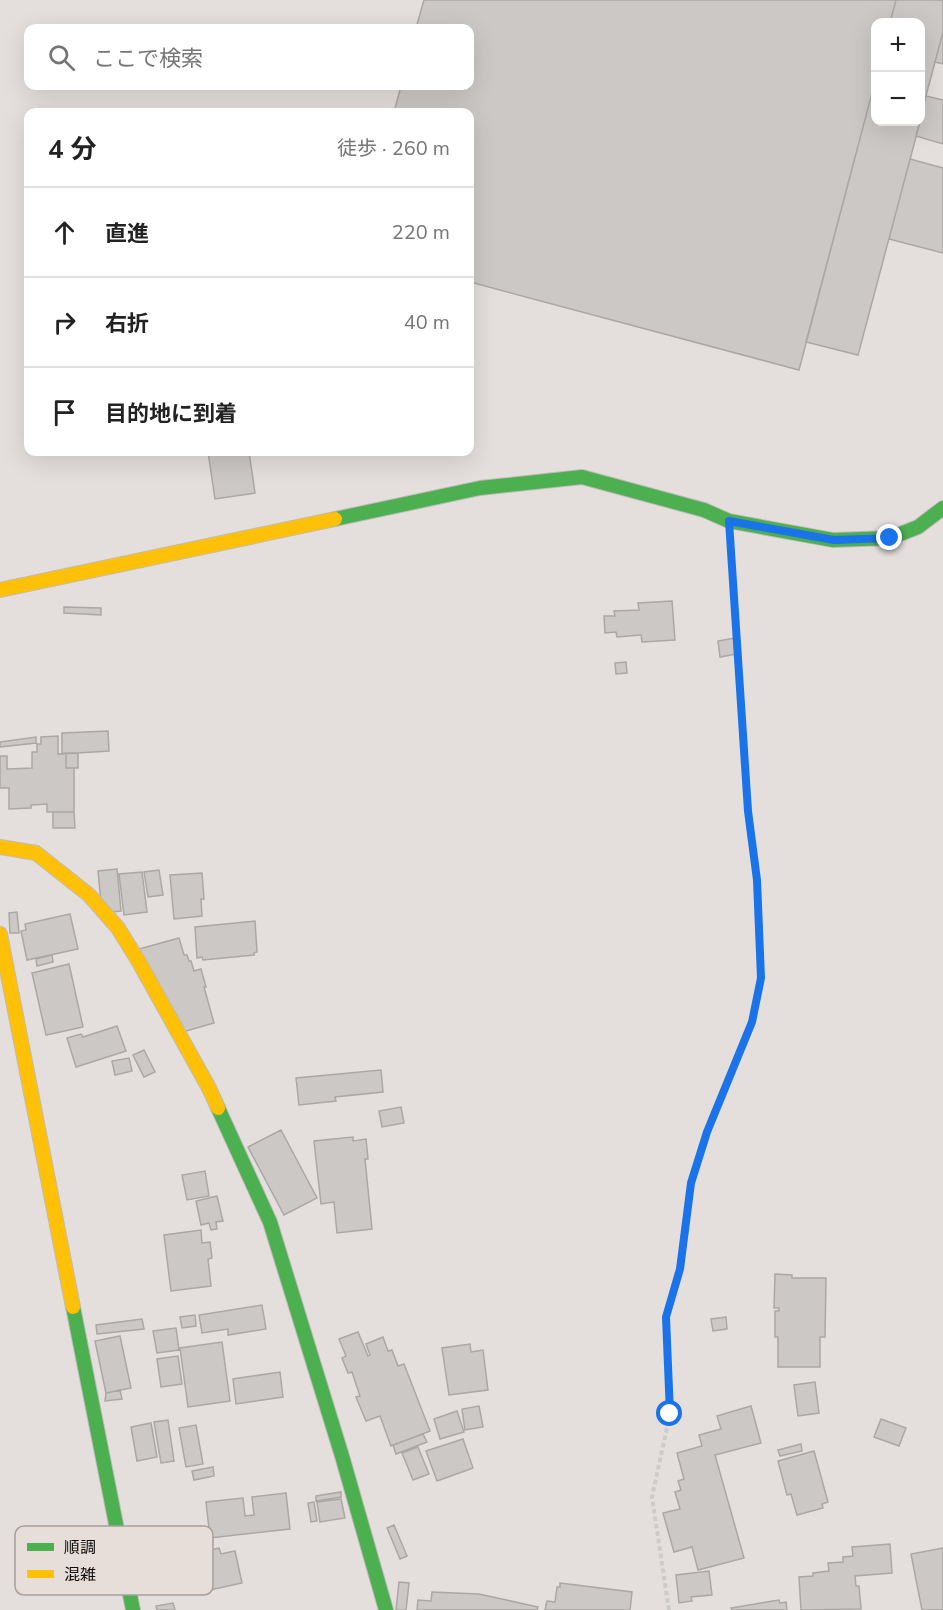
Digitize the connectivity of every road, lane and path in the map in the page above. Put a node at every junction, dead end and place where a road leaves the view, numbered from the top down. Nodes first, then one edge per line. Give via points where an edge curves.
1 (943, 508) edge
2 (729, 521) junction
3 (0, 590) edge
4 (0, 847) edge
5 (0, 934) edge
6 (116, 1526) edge
7 (130, 1595) edge
8 (133, 1610) edge
9 (386, 1610) edge
10 (669, 1610) edge

1 - 2 street via 918,527 890,538 834,540
2 - 3 street via 704,510 582,477 480,488
2 - 10 path via 761,978 752,1022 707,1132 691,1183 680,1269 666,1317 670,1414 652,1497
4 - 9 street via 36,853 89,895 118,928 209,1088 270,1222
5 - 6 street
7 - 8 street

